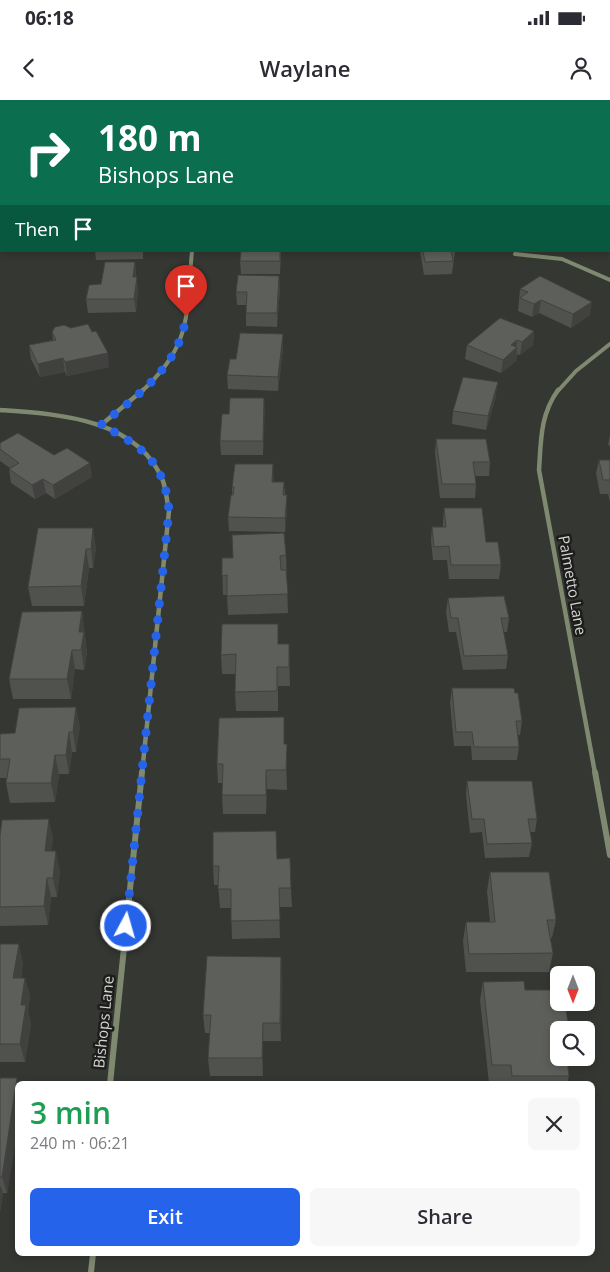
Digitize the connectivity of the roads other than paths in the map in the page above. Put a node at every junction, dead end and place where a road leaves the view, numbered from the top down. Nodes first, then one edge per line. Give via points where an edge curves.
1 (192, 252) edge
2 (515, 254) dead end
3 (610, 280) edge
4 (610, 344) edge
5 (0, 410) edge
6 (101, 425) junction
7 (610, 855) edge
8 (110, 1081) edge
9 (93, 1256) edge
10 (91, 1272) edge

1 - 6 street via 184,332 170,360 145,389
2 - 3 street via 562,259
4 - 7 street, Palmetto Lane via 574,371 550,403 541,429 539,470
5 - 6 street, Bishops Lane via 52,414
6 - 8 street, Bishops Lane via 132,441 155,463 167,490 169,511
9 - 10 street

